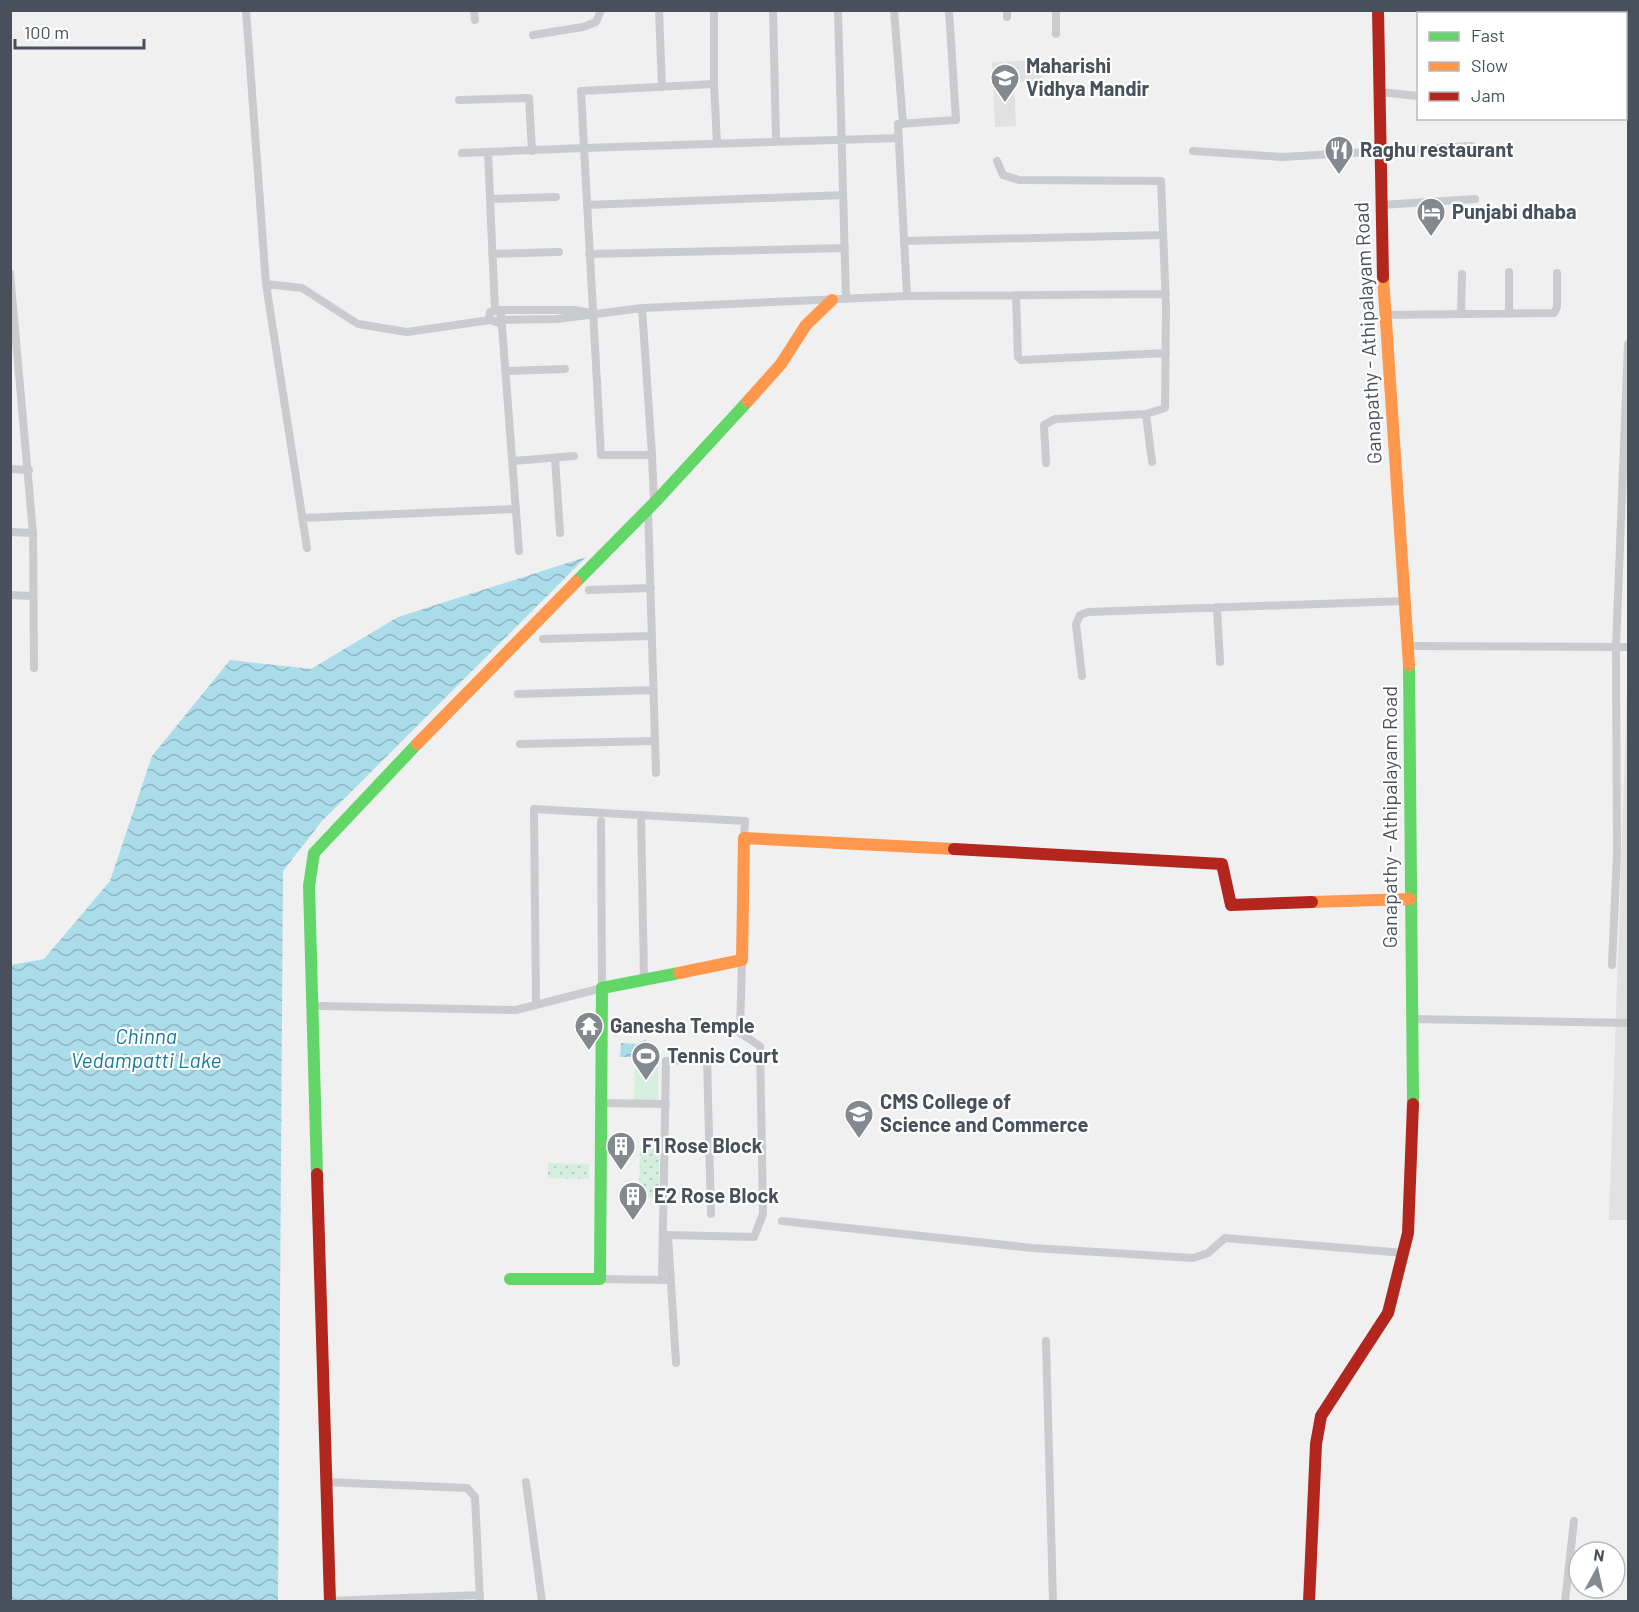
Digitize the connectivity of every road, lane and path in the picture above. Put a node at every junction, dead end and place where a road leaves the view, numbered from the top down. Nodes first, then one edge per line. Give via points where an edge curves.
1 (246, 10) edge
2 (601, 10) edge
3 (659, 10) edge
4 (714, 10) edge
5 (773, 10) edge
6 (837, 10) edge
7 (894, 10) edge
8 (949, 10) edge
9 (1056, 10) edge
10 (1378, 10) edge
11 (1056, 34) dead end
12 (532, 35) dead end
13 (714, 84) junction
14 (662, 87) junction
15 (1379, 92) junction
16 (1417, 96) edge
17 (459, 100) dead end
18 (903, 124) junction
19 (841, 138) junction
20 (899, 138) junction
21 (776, 141) junction
22 (717, 143) junction
23 (1472, 146) dead end
24 (584, 148) junction
25 (531, 151) junction
26 (1192, 151) dead end
27 (462, 153) dead end
28 (488, 153) junction
29 (1379, 153) junction
30 (997, 160) dead end
31 (843, 195) junction
32 (556, 197) dead end
33 (490, 199) junction
34 (1475, 199) dead end
35 (587, 205) junction
36 (1381, 205) junction
37 (1163, 235) junction
38 (904, 241) junction
39 (845, 248) junction
40 (559, 252) dead end
41 (492, 254) junction
42 (589, 254) junction
43 (10, 273) edge
44 (1509, 273) dead end
45 (1557, 273) dead end
46 (1462, 274) dead end
47 (266, 284) junction
48 (1166, 294) junction
49 (1016, 295) junction
50 (907, 296) junction
51 (846, 299) junction
52 (832, 300) junction
53 (642, 308) junction
54 (1509, 313) junction
55 (593, 314) junction
56 (1461, 314) junction
57 (1384, 315) junction
58 (496, 316) junction
59 (1629, 344) edge
60 (1166, 353) junction
61 (565, 369) dead end
62 (506, 371) junction
63 (1146, 414) junction
64 (652, 455) junction
65 (574, 456) dead end
66 (555, 458) junction
67 (513, 461) junction
68 (1152, 462) dead end
69 (1046, 463) dead end
70 (10, 470) edge
71 (29, 470) junction
72 (651, 506) junction
73 (516, 509) junction
74 (302, 518) junction
75 (10, 532) edge
76 (33, 533) junction
77 (560, 533) dead end
78 (307, 548) dead end
79 (519, 551) dead end
80 (651, 588) junction
81 (589, 590) dead end
82 (10, 595) edge
83 (32, 596) junction
84 (1405, 601) junction
85 (1217, 607) junction
86 (652, 636) junction
87 (543, 639) dead end
88 (1409, 646) junction
89 (1616, 647) junction
90 (1629, 647) edge
91 (1220, 662) dead end
92 (34, 668) dead end
93 (1082, 676) dead end
94 (654, 690) junction
95 (518, 694) dead end
96 (655, 741) junction
97 (520, 744) dead end
98 (656, 773) dead end
99 (641, 815) junction
100 (601, 821) dead end
101 (744, 838) junction
102 (1410, 899) junction
103 (742, 960) junction
104 (1612, 965) dead end
105 (644, 980) junction
106 (602, 988) junction
107 (536, 1005) junction
108 (321, 1006) dead end
109 (1412, 1019) junction
110 (1629, 1023) edge
111 (602, 1103) junction
112 (666, 1104) junction
113 (711, 1214) dead end
114 (782, 1221) dead end
115 (1404, 1253) junction
116 (600, 1279) junction
117 (510, 1280) dead end
118 (667, 1280) junction
119 (1046, 1341) dead end
120 (676, 1363) dead end
121 (325, 1482) junction
122 (526, 1482) dead end
123 (1574, 1521) dead end
124 (480, 1598) edge
125 (330, 1601) edge
126 (542, 1602) edge
127 (1053, 1602) edge
128 (1309, 1602) edge
129 (1565, 1602) edge

1 - 47 street
2 - 12 street via 596,22 583,27
3 - 14 street
4 - 13 street
5 - 21 street
6 - 19 street
7 - 18 street
8 - 18 street via 956,120
9 - 11 street
10 - 15 street, Ganapathy - Athipalayam Road
13 - 14 street
13 - 22 street
14 - 24 street via 580,91
15 - 16 street
15 - 29 street, Ganapathy - Athipalayam Road
17 - 25 street via 529,98
18 - 20 street via 898,124
19 - 20 street
19 - 21 street
19 - 31 street
20 - 38 street
21 - 22 street
22 - 24 street
23 - 29 street
24 - 25 street
24 - 35 street
25 - 28 street
26 - 29 street via 1281,157
27 - 28 street
28 - 33 street
29 - 36 street, Ganapathy - Athipalayam Road
30 - 37 street via 1003,175 1019,180 1161,181
31 - 35 street
31 - 39 street
32 - 33 street
33 - 41 street
34 - 36 street
35 - 42 street
36 - 57 street, Ganapathy - Athipalayam Road
37 - 38 street
37 - 48 street
38 - 50 street
39 - 42 street
39 - 51 street
40 - 41 street
41 - 58 street
42 - 55 street
43 - 71 street
44 - 54 street
45 - 54 street via 1554,313
46 - 56 street
47 - 58 street via 302,288 358,324 407,332
47 - 74 street
48 - 49 street
48 - 60 street
49 - 50 street
49 - 60 street via 1021,360
50 - 51 street
51 - 52 street
52 - 53 street
52 - 72 street via 806,325 782,364
53 - 55 street
53 - 64 street
54 - 56 street
55 - 58 street via 575,310
55 - 64 street via 601,455
56 - 57 street
57 - 84 street, Ganapathy - Athipalayam Road
58 - 62 street via 502,326
59 - 89 street
60 - 63 street via 1165,408
61 - 62 street
62 - 67 street
63 - 68 street
63 - 69 street via 1055,418 1044,424
64 - 72 street
65 - 66 street
66 - 67 street
66 - 77 street
67 - 73 street
70 - 71 street
71 - 76 street
72 - 80 street
72 - 121 street via 314,853 309,886
73 - 74 street
73 - 79 street
74 - 78 street
75 - 76 street
76 - 83 street
80 - 81 street
80 - 86 street
82 - 83 street
83 - 92 street
84 - 85 street
84 - 88 street, Ganapathy - Athipalayam Road
85 - 91 street
85 - 93 street via 1080,615 1076,624
86 - 87 street
86 - 94 street
88 - 89 street
88 - 102 street, Ganapathy - Athipalayam Road
89 - 90 street
89 - 104 street via 1617,854
94 - 95 street
94 - 96 street
96 - 97 street
96 - 98 street
99 - 101 street via 745,821
99 - 105 street
99 - 107 street via 534,809
100 - 106 street
101 - 102 street via 1221,864 1231,905
101 - 103 street
102 - 109 street, Ganapathy - Athipalayam Road
103 - 105 street
103 - 118 street via 740,1033 760,1046 763,1214 754,1237 668,1235
105 - 106 street
106 - 107 street
106 - 111 street
107 - 108 street via 516,1010
109 - 110 street
109 - 115 street, Ganapathy - Athipalayam Road via 1411,1185
111 - 112 street
111 - 116 street
112 - 113 street via 666,1061 707,1059
112 - 118 street
114 - 115 street via 1033,1248 1193,1258 1208,1253 1225,1238
115 - 128 street, Ganapathy - Athipalayam Road via 1388,1313 1321,1416 1316,1444
116 - 117 street
116 - 118 street
118 - 120 street
119 - 127 street
121 - 124 street via 471,1491 475,1497
121 - 125 street
122 - 126 street
123 - 129 street
124 - 125 street

